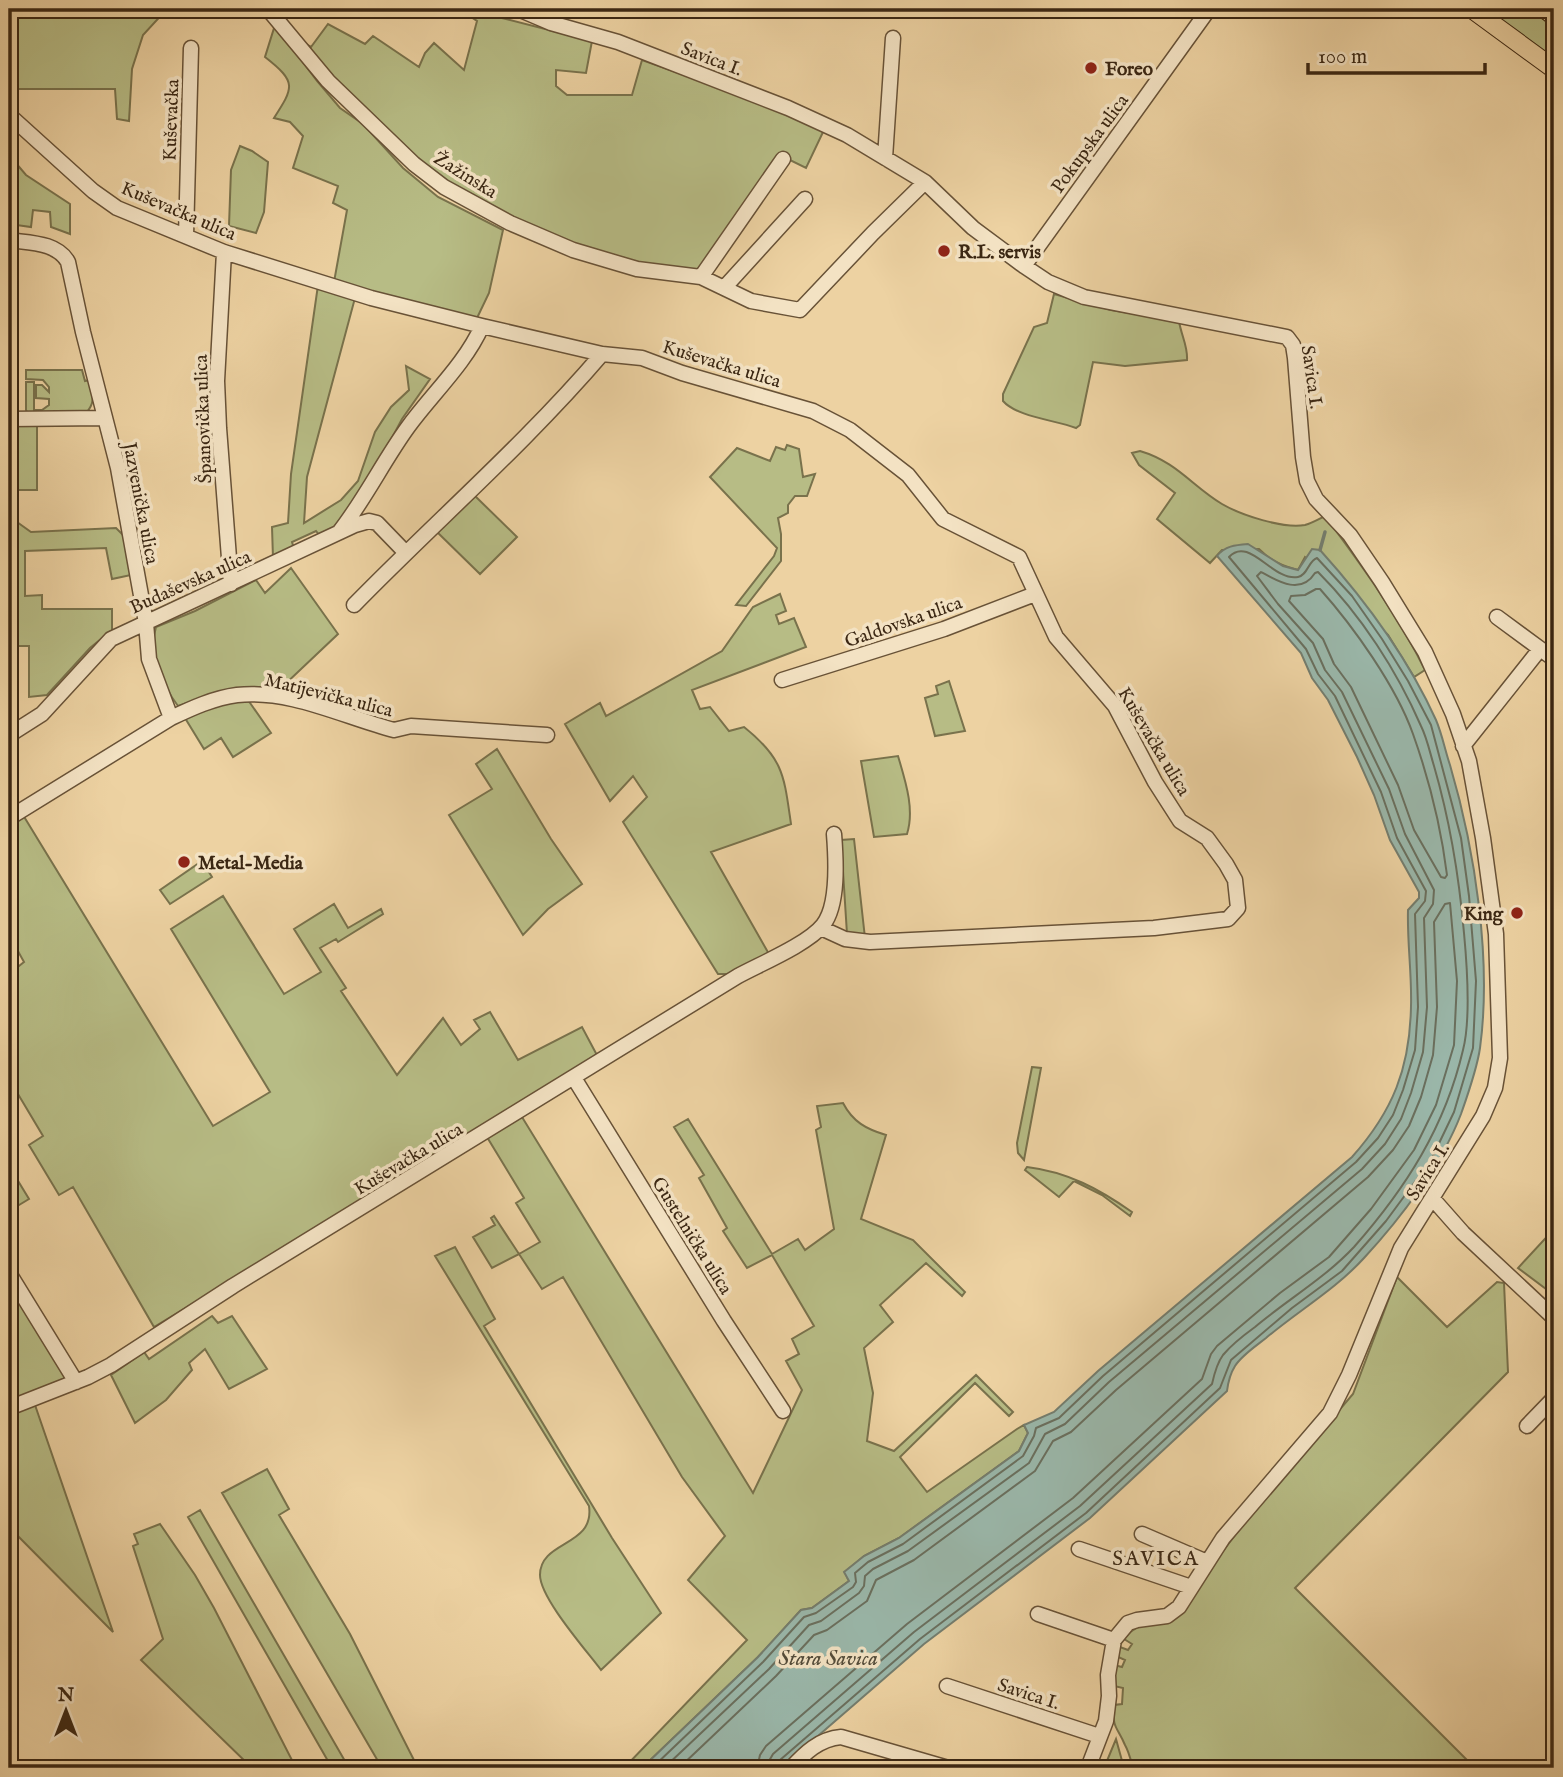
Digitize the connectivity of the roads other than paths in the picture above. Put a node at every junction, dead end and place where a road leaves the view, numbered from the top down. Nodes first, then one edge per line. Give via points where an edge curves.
1 (268, 9) edge
2 (518, 9) edge
3 (1209, 9) edge
4 (1472, 9) edge
5 (1545, 9) edge
6 (1554, 16) edge
7 (893, 38) dead end
8 (191, 48) dead end
9 (1554, 69) edge
10 (9, 115) edge
11 (886, 158) junction
12 (783, 159) dead end
13 (925, 182) junction
14 (805, 199) dead end
15 (186, 236) junction
16 (9, 240) edge
17 (224, 251) junction
18 (1024, 266) junction
19 (701, 277) junction
20 (724, 288) junction
21 (482, 326) junction
22 (602, 354) junction
23 (104, 418) junction
24 (9, 419) edge
25 (339, 533) junction
26 (406, 553) junction
27 (231, 584) junction
28 (1035, 594) junction
29 (354, 605) dead end
30 (1497, 617) dead end
31 (146, 623) junction
32 (1540, 649) junction
33 (1554, 659) edge
34 (782, 680) dead end
35 (172, 718) junction
36 (9, 735) edge
37 (547, 735) dead end
38 (1463, 746) junction
39 (9, 818) edge
40 (834, 834) dead end
41 (821, 928) junction
42 (574, 1078) junction
43 (1433, 1199) junction
44 (9, 1273) edge
45 (1554, 1318) edge
46 (76, 1382) junction
47 (1554, 1398) edge
48 (9, 1408) edge
49 (783, 1411) dead end
50 (1527, 1426) dead end
51 (1142, 1534) dead end
52 (1079, 1549) dead end
53 (1207, 1562) junction
54 (1191, 1587) junction
55 (1038, 1614) dead end
56 (1114, 1640) junction
57 (947, 1686) dead end
58 (1099, 1736) junction
59 (791, 1768) edge
60 (948, 1768) edge
61 (1087, 1768) edge

1 - 19 street, Žažinska via 328,82 444,187 540,237 584,253 637,269
2 - 11 street, Savica I. via 788,108
3 - 18 street, Pokupska ulica
4 - 9 main road
5 - 6 main road
7 - 11 street
8 - 15 street, Kuševačka
10 - 15 street, Kuševačka ulica via 105,200
11 - 13 street, Savica I.
12 - 19 street
13 - 18 street, Savica I. via 973,228
13 - 20 street, Žažinska via 800,310 751,301
14 - 20 street
15 - 17 street, Kuševačka ulica
16 - 23 street, Jazvenička ulica via 64,254
17 - 21 street, Kuševačka ulica via 371,298
17 - 27 street, Španovička ulica via 218,393
18 - 38 street, Savica I. via 1084,297 1287,337 1296,358 1307,481 1350,535 1425,652
19 - 20 street, Žažinska
21 - 22 street, Kuševačka ulica
21 - 25 street via 409,425
22 - 26 street via 506,457
22 - 28 street, Kuševačka ulica via 642,358 831,419 908,475 943,519 1019,556
23 - 24 street
23 - 31 street, Jazvenička ulica via 118,468
25 - 26 street, Budaševska ulica via 373,521
25 - 27 street, Budaševska ulica
26 - 29 street
27 - 31 street, Budaševska ulica
28 - 34 street, Galdovska ulica via 944,629
28 - 41 street, Kuševačka ulica via 1056,637 1121,714 1180,821 1207,838 1226,864 1237,890 1235,914 1216,922 1154,928 870,942 845,939
30 - 32 street
31 - 35 street, Jazvenička ulica via 152,672
31 - 36 street, Budaševska ulica via 111,639 42,714
32 - 33 street
32 - 38 street
35 - 37 street, Matijevička ulica via 219,699 248,694 301,702 394,730 411,726
35 - 39 street, Matijevička ulica
38 - 43 street, Savica I. via 1492,892 1500,1058 1483,1116
40 - 41 street via 835,882
41 - 42 street, Kuševačka ulica
42 - 46 street, Kuševačka ulica via 233,1286 124,1358
42 - 49 street, Gustelnička ulica
43 - 45 street
43 - 53 street, Savica I. via 1401,1248 1330,1413
44 - 46 street
46 - 48 street, Kuševačka ulica
47 - 50 street
51 - 53 street
52 - 54 street
53 - 54 street, Savica I.
54 - 56 street, Savica I. via 1172,1614 1128,1623
55 - 56 street
56 - 58 street via 1106,1721
57 - 58 street, Savica I.
58 - 61 street
59 - 60 street via 813,1747 841,1737

